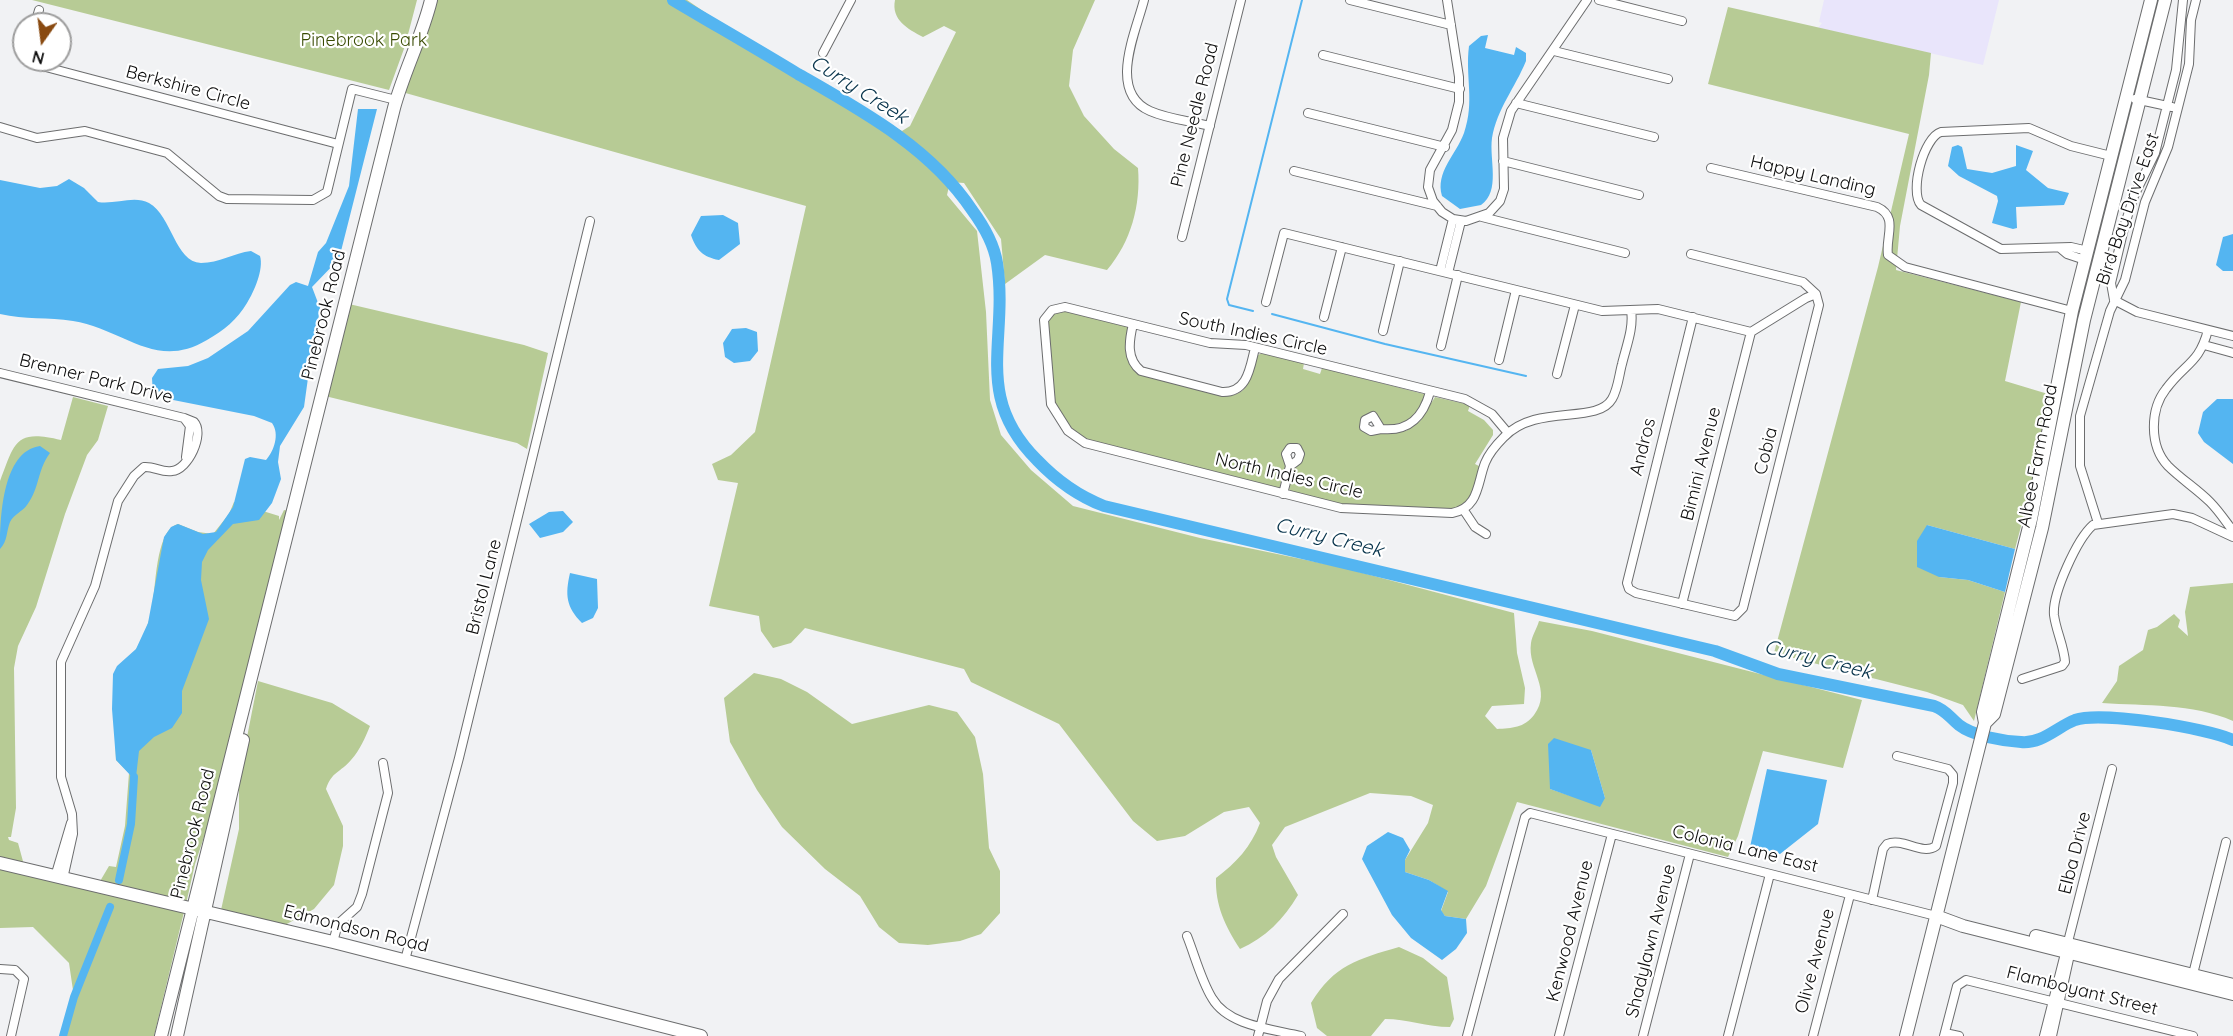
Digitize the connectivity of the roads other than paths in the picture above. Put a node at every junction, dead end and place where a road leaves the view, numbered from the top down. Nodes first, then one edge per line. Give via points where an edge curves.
1 (431, 0) edge
2 (851, 0) edge
3 (1144, 0) edge
4 (1241, 0) edge
5 (1350, 0) edge
6 (1447, 0) edge
7 (1587, 0) edge
8 (1599, 0) edge
9 (2151, 0) edge
10 (2165, 0) edge
11 (2183, 0) edge
12 (2196, 0) edge
13 (1682, 21) dead end
14 (1451, 25) junction
15 (1554, 51) junction
16 (823, 53) dead end
17 (1323, 55) dead end
18 (61, 72) edge
19 (1668, 79) dead end
20 (1460, 89) junction
21 (2126, 97) junction
22 (396, 100) junction
23 (2140, 100) junction
24 (1516, 103) junction
25 (2167, 106) junction
26 (2178, 109) junction
27 (1308, 113) dead end
28 (1210, 126) junction
29 (0, 127) edge
30 (1654, 137) dead end
31 (338, 144) junction
32 (1444, 147) junction
33 (2111, 156) junction
34 (1503, 161) junction
35 (1711, 168) dead end
36 (1294, 171) dead end
37 (1639, 195) dead end
38 (1437, 206) junction
39 (1482, 217) junction
40 (1457, 220) junction
41 (590, 221) dead end
42 (1182, 237) dead end
43 (1342, 247) junction
44 (1625, 253) dead end
45 (1691, 254) dead end
46 (2086, 255) junction
47 (1400, 261) junction
48 (1444, 272) junction
49 (1458, 275) junction
50 (2081, 279) junction
51 (1516, 290) junction
52 (1816, 294) junction
53 (2114, 300) junction
54 (1266, 302) dead end
55 (1575, 305) junction
56 (1052, 310) joint
57 (1631, 310) junction
58 (2072, 310) junction
59 (1324, 317) dead end
60 (1693, 317) junction
61 (1133, 324) junction
62 (2208, 330) junction
63 (1383, 331) dead end
64 (1751, 332) junction
65 (2233, 336) edge
66 (2204, 345) junction
67 (1441, 346) dead end
68 (1255, 348) junction
69 (2233, 353) edge
70 (1499, 360) dead end
71 (0, 373) edge
72 (1557, 374) dead end
73 (1430, 392) junction
74 (2067, 404) junction
75 (1381, 429) dead end
76 (1508, 433) junction
77 (1290, 466) dead end
78 (1283, 494) junction
79 (1463, 509) junction
80 (2098, 523) junction
81 (2233, 531) edge
82 (1486, 534) dead end
83 (2233, 537) edge
84 (1682, 604) junction
85 (260, 641) junction
86 (2022, 679) dead end
87 (1985, 723) junction
88 (1897, 756) dead end
89 (383, 762) dead end
90 (2112, 769) dead end
91 (1612, 834) junction
92 (2226, 842) dead end
93 (1690, 854) junction
94 (0, 863) edge
95 (1770, 874) junction
96 (59, 878) junction
97 (1850, 895) junction
98 (1872, 900) junction
99 (192, 910) junction
100 (206, 912) junction
101 (1343, 915) dead end
102 (1936, 916) junction
103 (1187, 936) dead end
104 (333, 942) junction
105 (2069, 950) junction
106 (405, 960) junction
107 (0, 969) edge
108 (2192, 979) junction
109 (2233, 985) edge
110 (2233, 994) edge
111 (2056, 1002) junction
112 (1261, 1026) junction
113 (1945, 1034) edge
114 (11, 1036) edge
115 (161, 1036) edge
116 (177, 1036) edge
117 (701, 1036) edge
118 (1258, 1036) edge
119 (1301, 1036) edge
120 (1467, 1036) edge
121 (1559, 1036) edge
122 (1643, 1036) edge
123 (1728, 1036) edge
124 (1813, 1036) edge
125 (1906, 1036) edge
126 (1959, 1036) edge
127 (2044, 1036) edge
128 (2052, 1036) edge
129 (2193, 1036) edge

1 - 22 street, Pinebrook Road
2 - 16 street
3 - 28 street via 1127,71 1131,94 1149,110
4 - 28 street, Pine Needle Road
5 - 14 street
6 - 14 street
7 - 15 street
8 - 13 street
9 - 21 street, Albee Farm Road
10 - 23 street, Albee Farm Road
11 - 25 street, Bird Bay Drive East via 2177,63
12 - 26 street, Bird Bay Drive East via 2189,64
14 - 20 street
15 - 19 street
15 - 24 street
17 - 20 street
18 - 31 street, Berkshire Circle
20 - 32 street via 1456,120
21 - 23 street
21 - 33 street, Albee Farm Road
22 - 31 street via 352,89
22 - 85 street, Pinebrook Road
23 - 25 street
23 - 74 street, Albee Farm Road via 2084,320
24 - 30 street
24 - 34 street via 1505,129
25 - 26 street
25 - 53 street, Bird Bay Drive East via 2155,153 2134,196 2126,224 2111,283
26 - 53 street, Bird Bay Drive East via 2165,156 2145,202 2125,280
27 - 32 street
28 - 42 street, Pine Needle Road
29 - 31 street via 37,138 85,131 167,153 219,196 230,200 321,198 327,190
32 - 38 street via 1428,180
33 - 46 street, Albee Farm Road
33 - 46 street via 2071,146 2029,128 1941,132 1930,139 1916,189 1921,205 2001,249 2071,247
34 - 37 street
34 - 39 street via 1501,198 1493,211
35 - 58 street, Happy Landing via 1877,207 1890,223 1888,255 1905,267
36 - 38 street
38 - 40 street
39 - 40 street
39 - 44 street
40 - 48 street
41 - 106 street, Bristol Lane
43 - 47 street
43 - 54 street via 1284,233
43 - 59 street
45 - 52 street via 1798,280
46 - 50 street, Albee Farm Road
47 - 48 street
47 - 63 street
48 - 49 street
49 - 51 street
49 - 67 street
50 - 58 street, Albee Farm Road
50 - 74 street via 2060,398 2061,403
51 - 55 street
51 - 70 street
52 - 64 street
52 - 84 street, Cobia via 1818,309 1743,608 1732,616
53 - 62 street via 2137,312
53 - 80 street via 2078,428 2080,466
55 - 57 street via 1610,312
55 - 72 street
56 - 61 street, South Indies Circle via 1065,307
56 - 78 street, North Indies Circle via 1044,325 1048,395 1058,418 1073,435 1098,448
57 - 60 street via 1651,308
57 - 76 street via 1632,324 1610,403 1597,411 1539,417
58 - 87 street, Albee Farm Road via 2031,519 1983,712
60 - 64 street
60 - 84 street, Andros via 1627,585 1636,593
61 - 68 street, South Indies Circle via 1210,343
61 - 68 street via 1130,352 1137,368 1150,375 1222,392 1235,390 1245,381
62 - 65 street
62 - 66 street
64 - 84 street, Bimini Avenue
66 - 69 street
66 - 81 street via 2162,394 2155,413 2155,437 2167,465 2211,503
68 - 73 street, South Indies Circle
71 - 96 street, Brenner Park Drive via 184,418 196,424 198,432 186,460 174,471 142,468 123,490 95,586 63,656 61,777 73,840
73 - 75 street via 1425,410 1412,424
73 - 76 street, South Indies Circle via 1479,405
74 - 87 street, Albee Farm Road via 2017,627 1994,714
76 - 79 street via 1488,457 1477,493
77 - 78 street
78 - 79 street, North Indies Circle via 1362,511 1452,513
79 - 82 street
80 - 83 street via 2173,514
80 - 86 street via 2082,539 2056,596 2055,618 2065,662
85 - 99 street, Pinebrook Road
85 - 100 street, Pinebrook Road
87 - 102 street, Albee Farm Road
88 - 98 street via 1948,769 1953,783 1938,843 1928,849 1894,841 1885,845
89 - 104 street via 387,793 362,894 357,907 338,924
90 - 105 street, Elba Drive
91 - 93 street, Colonia Lane East
91 - 120 street, Colonia Lane East via 1530,813 1524,817
91 - 121 street, Kenwood Avenue
92 - 108 street
93 - 95 street, Colonia Lane East
93 - 122 street, Shadylawn Avenue
94 - 96 street, Edmondson Road
95 - 97 street, Colonia Lane East
95 - 123 street
96 - 99 street, Edmondson Road
97 - 98 street, Colonia Lane East
97 - 124 street, Olive Avenue
98 - 102 street, Colonia Lane East
99 - 100 street, Edmondson Road
99 - 115 street, Pinebrook Road
100 - 104 street, Edmondson Road
100 - 116 street, Pinebrook Road
101 - 112 street via 1279,979 1267,1001
102 - 105 street, Colonia Lane East via 1966,920
102 - 125 street, Albee Farm Road
103 - 112 street via 1215,1003 1235,1018
104 - 106 street, Edmondson Road
105 - 108 street, Colonia Lane East
105 - 111 street, Elba Drive
106 - 117 street, Edmondson Road
107 - 114 street via 15,970 24,979
108 - 109 street, Colonia Lane East
108 - 110 street, Colonia Lane East
111 - 113 street, Flamboyant Street via 1962,981 1957,986
111 - 127 street
111 - 128 street
111 - 129 street, Flamboyant Street
112 - 118 street
112 - 119 street
113 - 126 street

